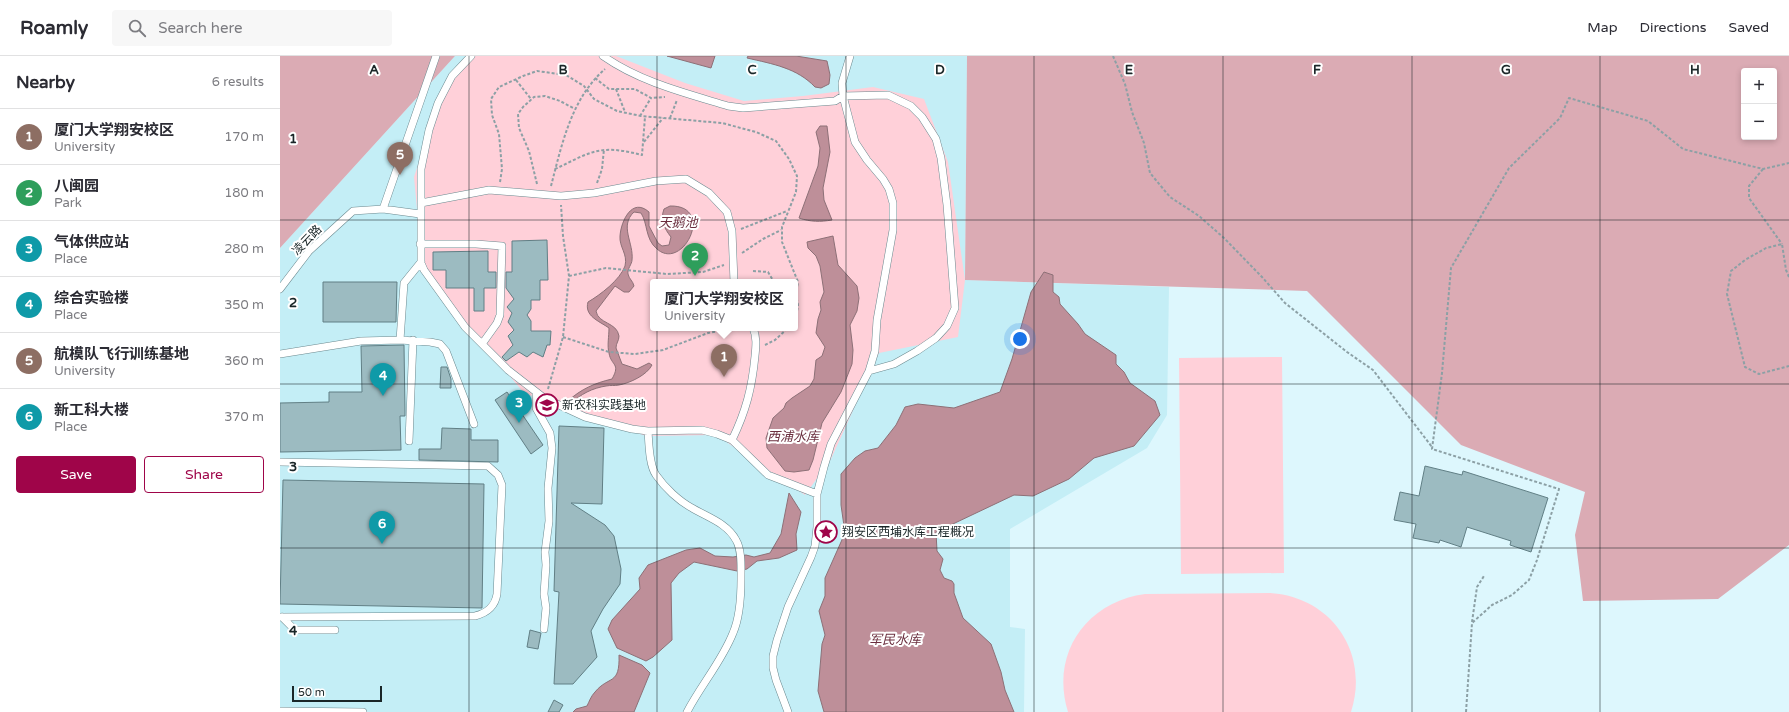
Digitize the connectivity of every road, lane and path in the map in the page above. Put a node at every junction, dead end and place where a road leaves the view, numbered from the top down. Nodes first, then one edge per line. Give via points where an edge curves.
1 (436, 56) edge
2 (471, 56) edge
3 (603, 56) edge
4 (850, 56) edge
5 (1113, 56) edge
6 (612, 63) junction
7 (595, 78) junction
8 (516, 79) junction
9 (586, 89) junction
10 (616, 89) junction
11 (680, 91) junction
12 (844, 96) junction
13 (651, 98) junction
14 (531, 100) junction
15 (575, 109) junction
16 (625, 112) junction
17 (640, 116) junction
18 (645, 116) junction
19 (663, 118) junction
20 (670, 118) junction
21 (644, 143) junction
22 (604, 150) junction
23 (1789, 163) edge
24 (555, 169) junction
25 (1763, 169) junction
26 (498, 191) junction
27 (594, 193) junction
28 (539, 194) junction
29 (549, 195) junction
30 (561, 196) junction
31 (421, 203) junction
32 (383, 209) junction
33 (788, 211) junction
34 (420, 214) junction
35 (782, 230) junction
36 (732, 231) junction
37 (420, 244) junction
38 (1782, 244) junction
39 (421, 262) junction
40 (733, 262) junction
41 (753, 271) dead end
42 (570, 276) junction
43 (1789, 277) edge
44 (734, 279) edge
45 (772, 279) edge
46 (797, 279) edge
47 (280, 289) edge
48 (718, 331) edge
49 (754, 331) edge
50 (784, 331) edge
51 (563, 337) junction
52 (400, 340) junction
53 (414, 340) junction
54 (482, 344) junction
55 (755, 350) junction
56 (280, 354) edge
57 (1789, 366) edge
58 (869, 371) junction
59 (536, 393) junction
60 (544, 398) junction
61 (474, 424) dead end
62 (648, 431) junction
63 (732, 440) junction
64 (409, 441) dead end
65 (1432, 447) junction
66 (280, 462) edge
67 (817, 494) junction
68 (1484, 576) dead end
69 (281, 617) edge
70 (1472, 624) junction
71 (335, 630) dead end
72 (544, 630) dead end
73 (280, 710) edge
74 (363, 712) edge
75 (687, 712) edge
76 (788, 712) edge
77 (1466, 712) edge

1 - 32 lane
2 - 31 lane via 452,76 438,103 429,130 421,170
3 - 6 lane
4 - 12 lane via 842,83
5 - 65 path via 1144,143 1150,173 1170,197 1199,216 1224,238 1285,303 1373,370
6 - 7 path
6 - 11 lane via 641,78
7 - 9 path
7 - 10 path via 609,89
8 - 9 path via 537,71 566,75
8 - 14 path
8 - 26 path via 499,87 491,99 492,115 499,134 502,169
9 - 15 path
9 - 16 path via 594,99 617,112
10 - 13 path via 635,89
10 - 16 path
11 - 12 lane via 743,108 835,101
11 - 13 path via 669,97
11 - 20 path
12 - 58 lane via 855,142 883,179 893,203 891,250 880,300 876,351
12 - 58 lane via 888,96 911,106 922,117 936,139 947,205 955,308 947,326 936,338 917,351 894,364
13 - 17 path
14 - 15 path via 534,97 545,96
14 - 28 path via 518,114 519,128 529,151
15 - 24 path via 569,120
16 - 17 path
17 - 18 path
18 - 19 path
18 - 21 path
19 - 20 path
19 - 21 path
20 - 33 path via 722,124 756,132 776,142 797,176 796,192
21 - 22 path via 642,155
22 - 24 path
22 - 27 path via 602,169
23 - 25 path
24 - 29 path
25 - 38 path via 1749,186 1749,198
25 - 65 path via 1683,150 1648,121 1569,98 1560,118 1509,168 1451,268 1442,373
26 - 28 lane
26 - 31 lane via 489,190
27 - 30 lane
27 - 36 lane via 656,182 686,180 703,188 722,205 730,220
28 - 29 lane
29 - 30 lane
30 - 42 path
31 - 34 lane
32 - 34 lane
32 - 47 lane, 凌云路 via 353,211 309,251
33 - 35 path
33 - 36 path
34 - 37 lane
35 - 40 path via 740,254
35 - 46 path via 782,242
36 - 40 lane
37 - 39 lane
37 - 54 lane via 502,246 500,315
38 - 43 path
38 - 57 path via 1766,248 1731,271 1727,294 1745,367 1759,374
39 - 52 lane via 404,283
39 - 54 lane via 453,311
40 - 42 path via 703,272 667,274 606,268
40 - 44 lane
41 - 45 path via 768,272
42 - 51 path
48 - 51 path via 663,350 635,354 609,352
49 - 55 lane
50 - 55 path
51 - 60 path via 551,384
52 - 53 lane
52 - 56 lane via 361,341
53 - 61 lane via 440,344 446,351
53 - 64 lane
54 - 59 lane
55 - 63 lane via 749,397
58 - 67 lane via 831,444
59 - 60 lane
59 - 72 lane via 536,408 550,433 552,448
60 - 62 lane via 585,417
62 - 63 lane via 702,430
62 - 75 lane via 656,475 691,508 728,530 739,546 739,606 734,632
63 - 67 lane via 768,475
65 - 70 path via 1559,489 1529,580 1512,595 1492,606
66 - 69 lane via 488,466 498,475 502,485 497,594 496,601 485,613 475,616
67 - 76 lane via 815,546 788,607 773,656 776,680
68 - 70 path via 1477,588
69 - 71 lane via 295,630
70 - 77 path
73 - 74 lane

